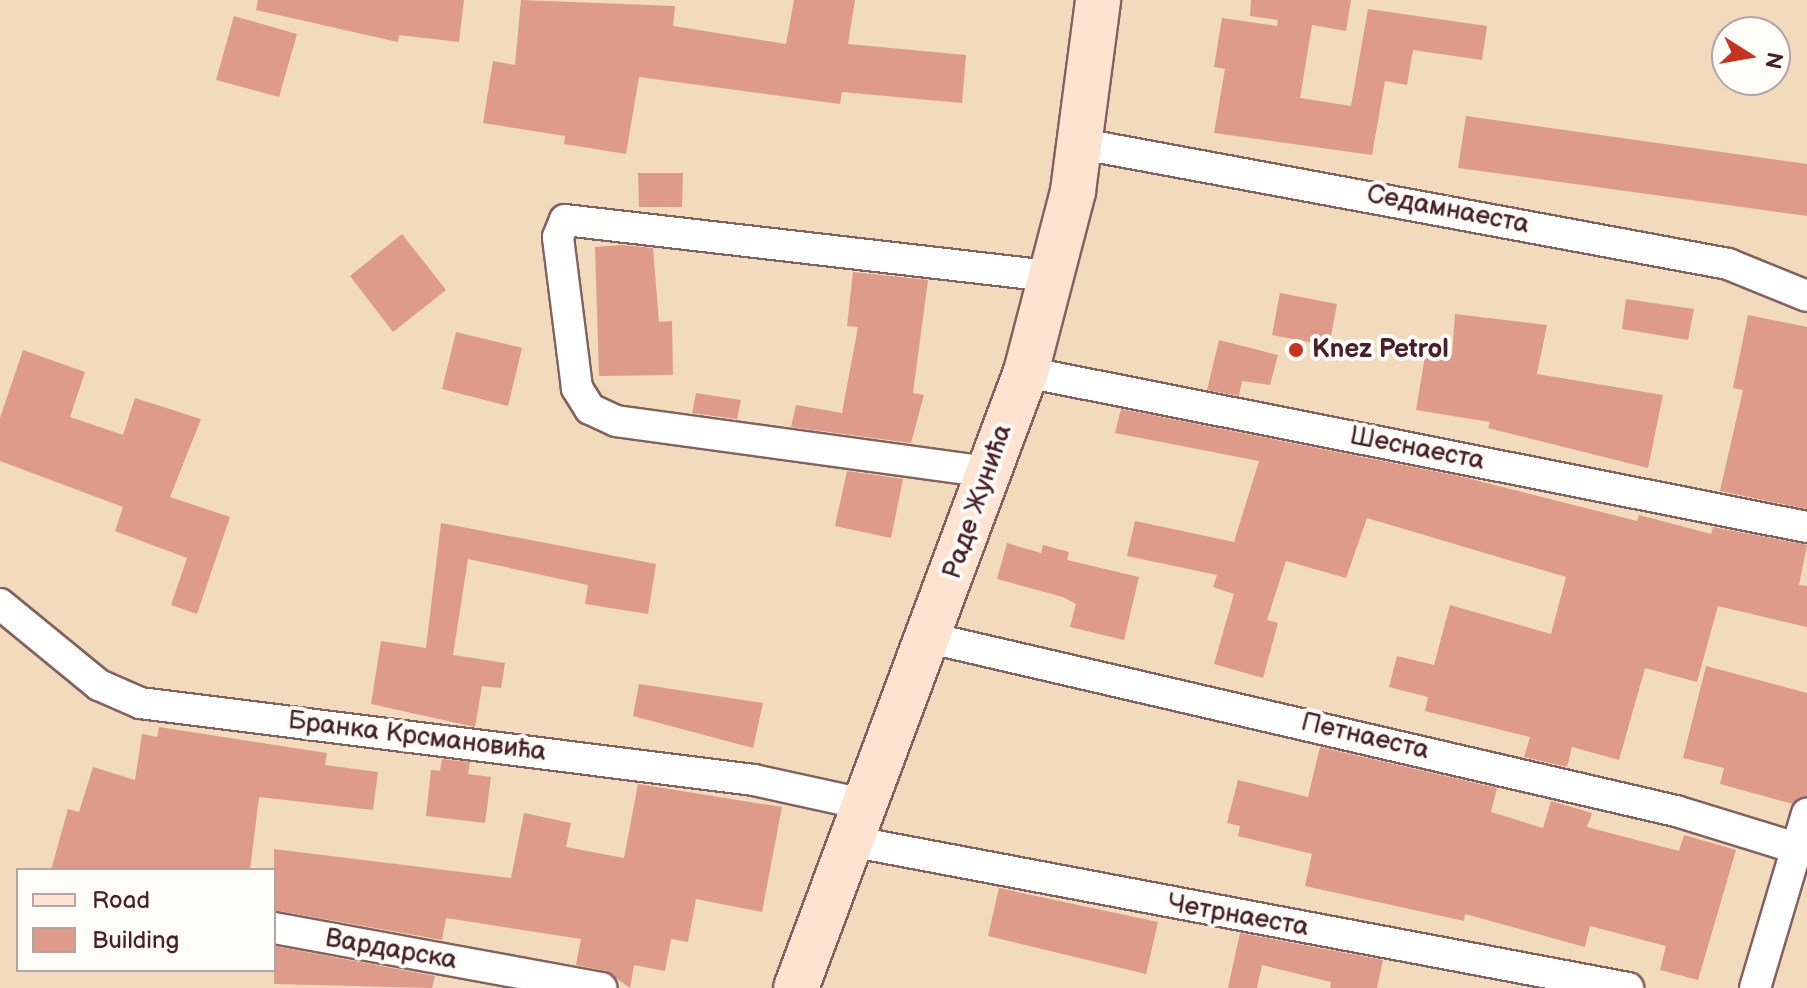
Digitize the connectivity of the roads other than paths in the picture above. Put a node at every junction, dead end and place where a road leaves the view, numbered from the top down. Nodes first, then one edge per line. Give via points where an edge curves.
1 (1098, 0) edge
2 (1082, 144) junction
3 (1054, 277) junction
4 (1807, 296) edge
5 (1026, 372) junction
6 (988, 472) junction
7 (1807, 527) edge
8 (0, 604) edge
9 (930, 638) junction
10 (1807, 816) edge
11 (857, 822) junction
12 (1796, 848) junction
13 (276, 928) edge
14 (602, 988) edge
15 (796, 988) edge
16 (1628, 988) edge
17 (1755, 988) edge

1 - 2 main road, Раде Жунића
2 - 3 main road, Раде Жунића
2 - 4 street, Седамнаеста via 1728,264
3 - 5 main road, Раде Жунића
3 - 6 street via 565,220 558,237 577,388 590,409 616,421
5 - 6 main road, Раде Жунића
5 - 7 street, Шеснаеста
6 - 9 main road, Раде Жунића
8 - 11 street, Бранка Крсмановића via 99,685 140,703 754,780
9 - 11 main road, Раде Жунића
9 - 12 street, Петнаеста via 1676,811
10 - 12 street
11 - 15 main road, Раде Жунића
11 - 16 street, Четрнаеста
12 - 17 street
13 - 14 street, Вардарска

